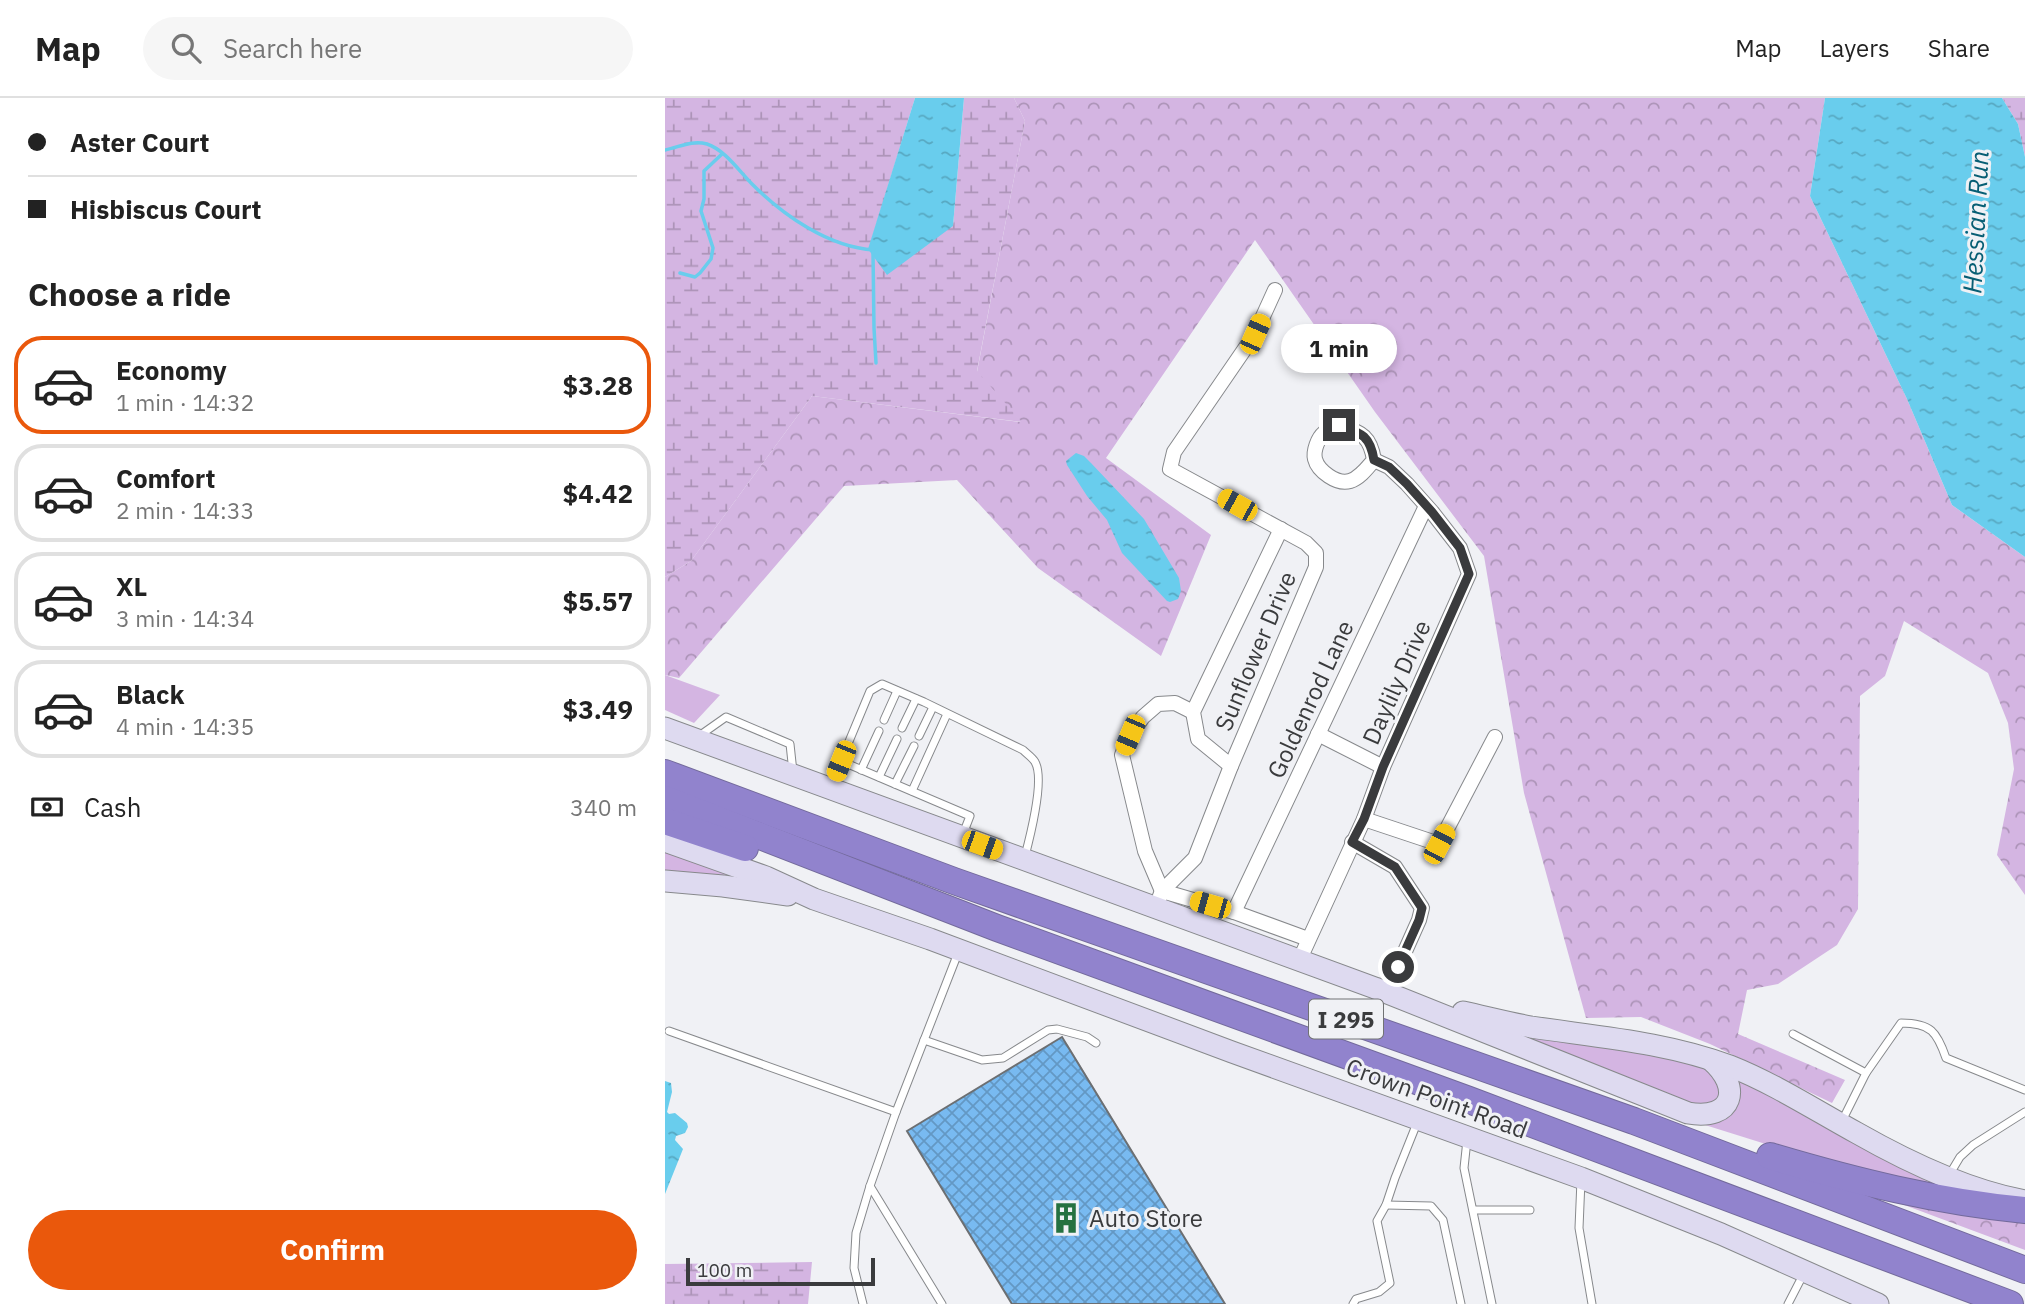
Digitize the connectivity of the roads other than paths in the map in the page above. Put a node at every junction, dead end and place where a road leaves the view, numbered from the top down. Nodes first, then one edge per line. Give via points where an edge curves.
1 (1275, 290) dead end
2 (1374, 460) junction
3 (1426, 506) junction
4 (1281, 529) junction
5 (897, 691) junction
6 (916, 699) junction
7 (933, 706) junction
8 (1193, 712) junction
9 (947, 714) junction
10 (884, 720) dead end
11 (665, 727) edge
12 (902, 728) dead end
13 (879, 731) dead end
14 (1318, 734) junction
15 (919, 736) dead end
16 (1495, 737) dead end
17 (696, 739) junction
18 (897, 739) dead end
19 (913, 746) dead end
20 (841, 761) junction
21 (1231, 766) junction
22 (1383, 767) junction
23 (861, 770) junction
24 (665, 773) edge
25 (794, 775) junction
26 (879, 777) junction
27 (895, 784) junction
28 (830, 789) junction
29 (912, 791) junction
30 (665, 799) edge
31 (1364, 819) junction
32 (665, 821) edge
33 (962, 837) junction
34 (665, 841) edge
35 (1352, 842) junction
36 (1024, 860) junction
37 (665, 881) edge
38 (814, 899) junction
39 (1158, 900) junction
40 (956, 912) junction
41 (1234, 912) junction
42 (1308, 939) junction
43 (959, 950) junction
44 (1299, 961) junction
45 (1398, 967) dead end
46 (1403, 999) junction
47 (669, 1031) dead end
48 (1793, 1034) dead end
49 (924, 1040) junction
50 (1096, 1043) dead end
51 (1711, 1059) junction
52 (1866, 1073) junction
53 (2025, 1090) edge
54 (1583, 1103) junction
55 (896, 1112) junction
56 (2025, 1112) edge
57 (1419, 1119) junction
58 (1841, 1124) junction
59 (1468, 1136) junction
60 (1948, 1177) junction
61 (1581, 1178) junction
62 (870, 1186) junction
63 (2025, 1200) edge
64 (1386, 1205) junction
65 (1473, 1210) junction
66 (1530, 1210) dead end
67 (2025, 1210) edge
68 (2025, 1270) edge
69 (1805, 1271) junction
70 (863, 1304) edge
71 (941, 1304) edge
72 (1353, 1304) edge
73 (1461, 1304) edge
74 (1492, 1304) edge
75 (1592, 1304) edge
76 (1788, 1304) edge
77 (1878, 1304) edge
78 (2010, 1304) edge

1 - 4 street, Sunflower Drive via 1255,334 1174,452 1170,469
2 - 2 street via 1363,473 1339,482 1315,460 1316,447 1323,434 1339,425 1366,438
2 - 3 street, Daylily Drive via 1389,467
3 - 14 street, Goldenrod Lane
3 - 22 street, Daylily Drive via 1460,548 1469,574
4 - 8 street, Sunflower Drive
4 - 21 street, Sunflower Drive via 1316,553 1316,567
5 - 6 lane
5 - 10 lane
5 - 20 lane via 881,684 870,691
6 - 7 lane
6 - 12 lane
7 - 9 lane
7 - 15 lane
8 - 21 street, Sunflower Drive via 1198,739
8 - 39 street via 1175,702 1159,704 1143,717 1122,755
9 - 29 lane
9 - 36 lane via 1023,750 1036,763 1038,785
11 - 17 main road
13 - 23 lane
14 - 22 street
14 - 41 street, Goldenrod Lane
16 - 31 street via 1439,844
17 - 25 main road
17 - 25 lane via 726,717 790,744
18 - 26 lane
19 - 27 lane
20 - 23 lane
20 - 28 lane
21 - 39 street, Sunflower Drive via 1195,858
22 - 31 street, Daylily Drive
23 - 26 lane
24 - 54 highway, I 295 via 954,881
25 - 28 main road
26 - 27 lane
27 - 29 lane
28 - 33 main road
29 - 33 lane via 970,816
30 - 40 highway, I 295
31 - 35 street, Daylily Drive
32 - 40 highway via 923,911
33 - 36 main road
34 - 38 main road, Crown Point Road
35 - 42 street, Daylily Drive
35 - 45 street via 1395,867 1422,908
36 - 39 main road
37 - 38 main road, Crown Point Road
38 - 43 main road, Crown Point Road
39 - 41 street
39 - 44 main road
40 - 78 highway, I 295
41 - 42 street
42 - 44 street, Daylily Drive
43 - 49 lane
43 - 57 main road, Crown Point Road
44 - 46 main road
46 - 51 main road
46 - 51 main road via 1688,1113 1713,1114 1727,1100 1727,1077
47 - 55 lane
48 - 52 lane
49 - 50 lane via 982,1060 1003,1058 1048,1030
49 - 55 lane
51 - 58 main road via 1784,1090
52 - 53 lane via 1901,1023 1914,1023 1930,1028 1946,1058
52 - 58 lane
54 - 67 highway via 1852,1179 1977,1206
54 - 68 highway, I 295
55 - 62 lane
56 - 60 lane via 1973,1145
57 - 59 main road, Crown Point Road
57 - 64 lane
58 - 60 main road
59 - 61 main road, Crown Point Road
59 - 65 lane via 1464,1168
60 - 63 main road
61 - 69 main road, Crown Point Road
61 - 75 lane via 1579,1227
62 - 70 lane via 856,1233 854,1268
62 - 71 lane
64 - 72 lane via 1377,1221 1390,1283
64 - 73 lane via 1431,1206 1443,1220
65 - 66 lane
65 - 74 lane
69 - 76 lane
69 - 77 main road, Crown Point Road

